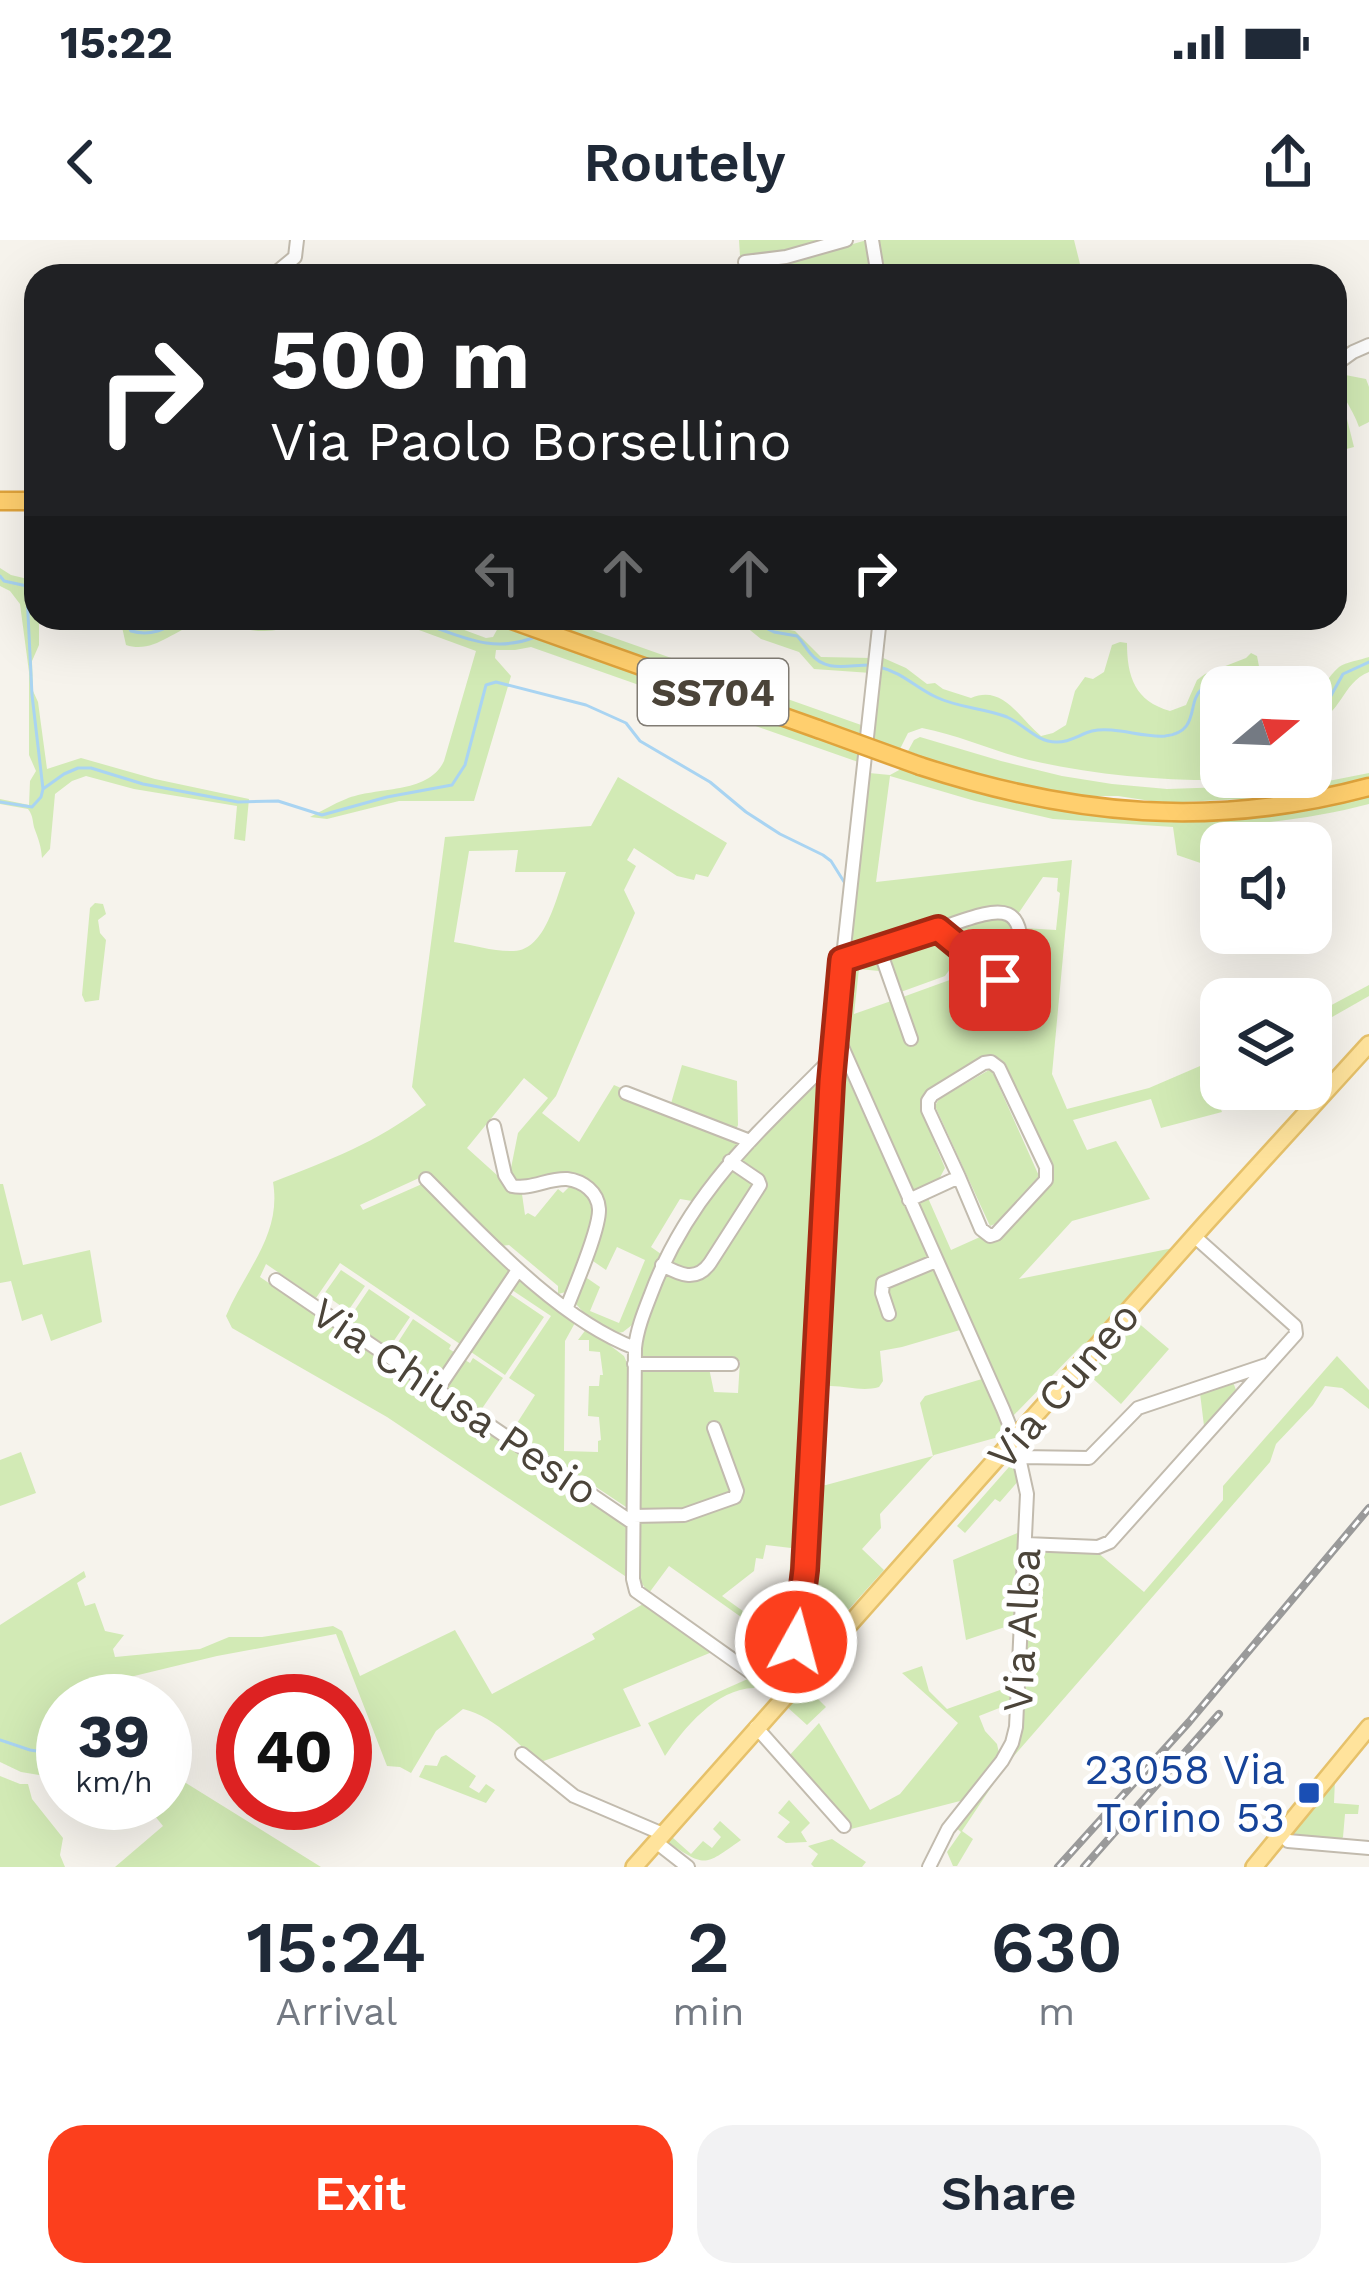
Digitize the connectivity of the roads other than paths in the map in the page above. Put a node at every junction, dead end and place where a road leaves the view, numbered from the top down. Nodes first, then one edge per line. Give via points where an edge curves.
1 (846, 240) edge
2 (746, 262) dead end
3 (540, 630) edge
4 (879, 630) edge
5 (1369, 788) edge
6 (938, 929) junction
7 (879, 948) junction
8 (842, 960) junction
9 (835, 1030) junction
10 (911, 1039) dead end
11 (1369, 1044) edge
12 (832, 1058) junction
13 (626, 1093) dead end
14 (494, 1126) dead end
15 (750, 1141) junction
16 (730, 1161) junction
17 (959, 1177) junction
18 (426, 1179) dead end
19 (909, 1200) junction
20 (1194, 1236) junction
21 (936, 1261) junction
22 (662, 1265) junction
23 (518, 1270) junction
24 (276, 1280) dead end
25 (567, 1307) junction
26 (889, 1314) dead end
27 (634, 1348) junction
28 (634, 1364) junction
29 (732, 1364) dead end
30 (1268, 1364) junction
31 (437, 1390) junction
32 (714, 1428) dead end
33 (1016, 1439) junction
34 (1020, 1456) junction
35 (633, 1519) junction
36 (1026, 1544) junction
37 (784, 1696) junction
38 (756, 1727) junction
39 (1369, 1727) edge
40 (522, 1754) dead end
41 (844, 1826) dead end
42 (1281, 1834) junction
43 (659, 1838) junction
44 (1369, 1848) edge
45 (634, 1867) edge
46 (688, 1867) edge
47 (929, 1867) edge
48 (1254, 1867) edge

1 - 2 street
3 - 5 highway, SS704, bridge via 920,766 1058,803 1196,812
4 - 8 street
6 - 6 street via 1006,984 1018,979 1019,930 1007,913
6 - 7 street
7 - 8 street
7 - 10 street
8 - 9 street
9 - 12 street
9 - 19 street, Via Alba
11 - 20 main road, Via Cuneo
12 - 15 street
12 - 37 street via 805,1570
13 - 15 street
14 - 25 street via 512,1186 570,1180 595,1196 598,1220
15 - 16 street
16 - 22 street
16 - 22 street via 760,1185 707,1268 683,1276
17 - 17 street via 990,1236 1047,1178 993,1062 928,1101
17 - 19 street
18 - 23 street
19 - 21 street, Via Alba
20 - 30 street via 1297,1330
20 - 33 main road, Via Cuneo
21 - 26 street via 883,1283
21 - 33 street, Via Alba
22 - 27 street
23 - 25 street
23 - 31 street
24 - 31 street, Via Chiusa Pesio
25 - 27 street
27 - 28 street
28 - 29 street
28 - 35 street
30 - 34 street via 1138,1408 1087,1459
30 - 36 street via 1110,1542
31 - 35 street, Via Chiusa Pesio
32 - 35 street via 735,1497 684,1516
33 - 34 street, Via Alba
33 - 37 main road, Via Cuneo
34 - 36 street, Via Alba
35 - 37 street via 639,1594
36 - 47 street, Via Alba via 1014,1738
37 - 38 main road, Via Cuneo
38 - 41 street
38 - 43 main road, Via Cuneo
39 - 42 main road
40 - 43 street via 574,1796
42 - 44 street
42 - 48 main road
43 - 45 main road, Via Cuneo
43 - 46 street

